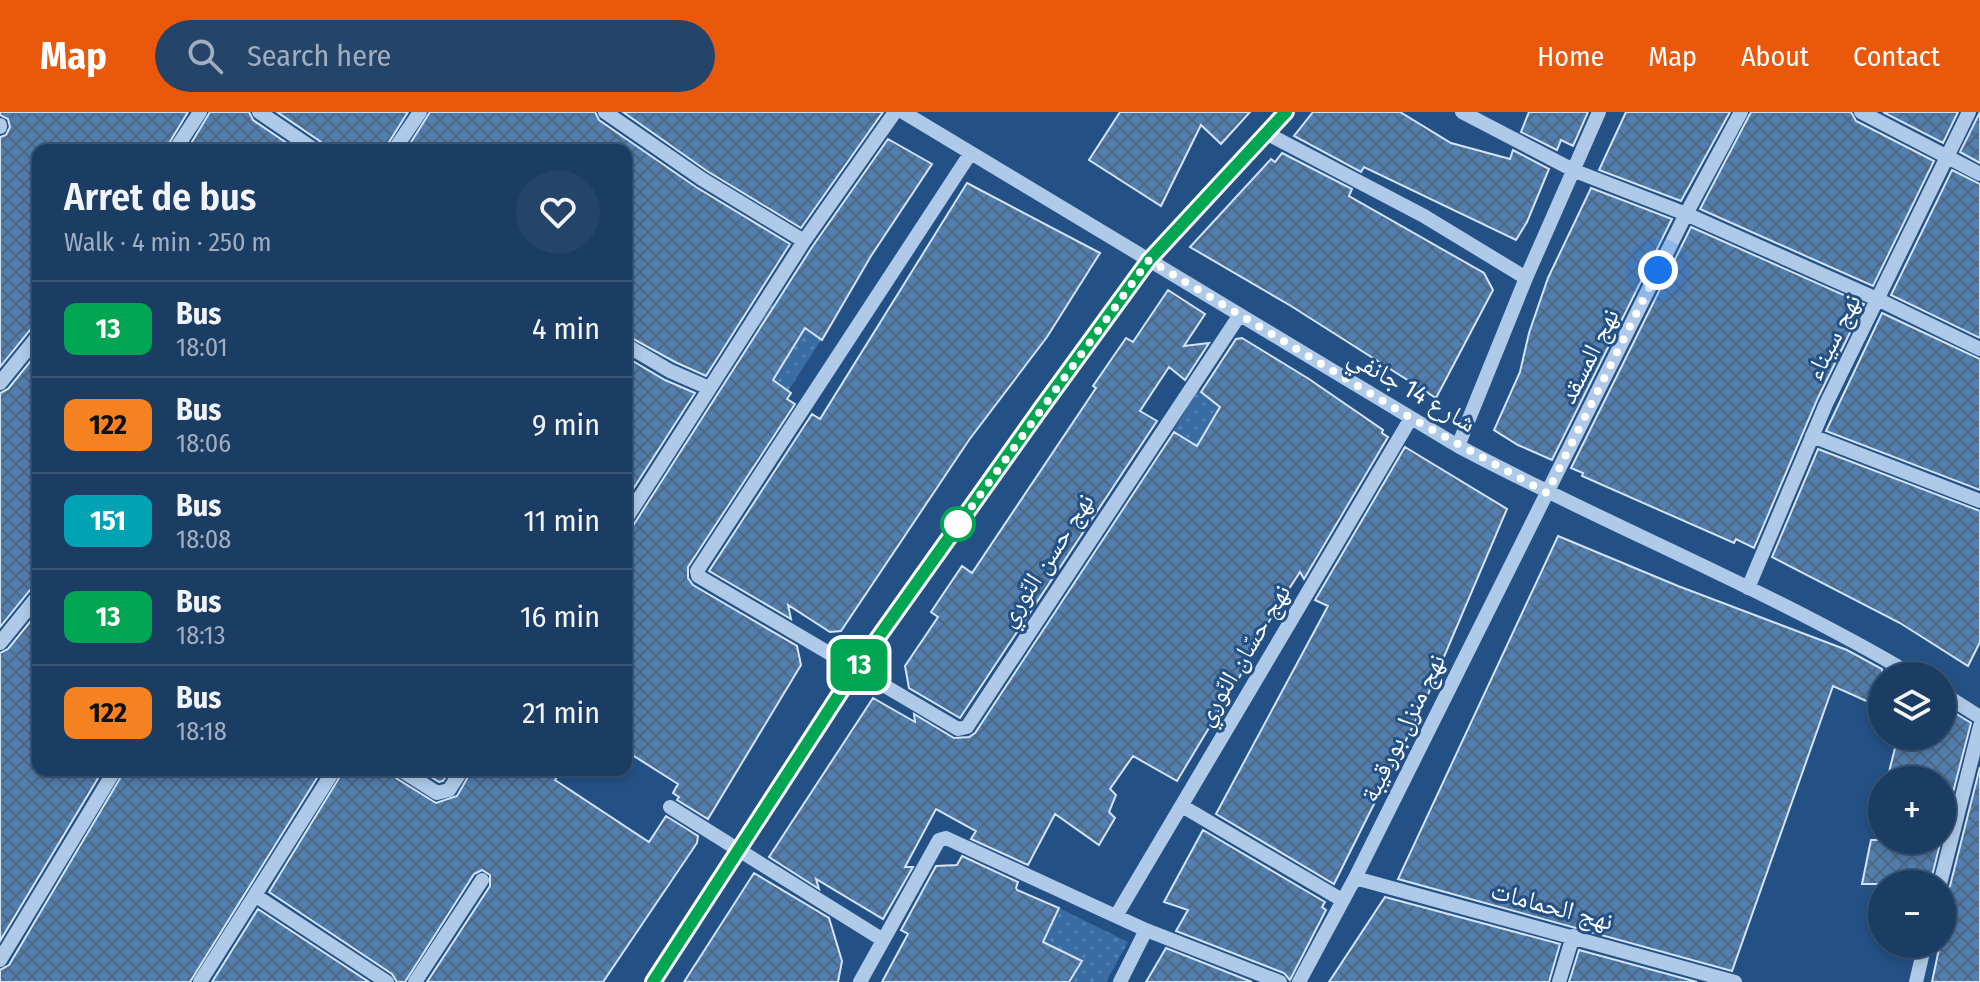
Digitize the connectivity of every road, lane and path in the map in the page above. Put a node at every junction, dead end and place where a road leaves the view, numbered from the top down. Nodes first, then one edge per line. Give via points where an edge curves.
1 (200, 112) edge
2 (259, 112) edge
3 (420, 112) edge
4 (605, 112) edge
5 (895, 112) edge
6 (903, 112) edge
7 (1286, 112) edge
8 (1462, 112) edge
9 (1599, 112) edge
10 (1741, 112) edge
11 (1861, 112) edge
12 (1969, 112) edge
13 (1266, 133) junction
14 (179, 144) edge
15 (306, 144) edge
16 (398, 144) edge
17 (970, 154) junction
18 (1948, 156) junction
19 (1575, 171) junction
20 (1980, 174) edge
21 (1686, 214) junction
22 (804, 241) junction
23 (1149, 260) junction
24 (1526, 278) junction
25 (1879, 300) junction
26 (1239, 316) junction
27 (32, 343) edge
28 (632, 349) edge
29 (1980, 349) edge
30 (0, 383) edge
31 (709, 388) junction
32 (1411, 418) junction
33 (1812, 436) junction
34 (1458, 446) junction
35 (1547, 493) junction
36 (1980, 501) edge
37 (632, 510) edge
38 (1748, 588) junction
39 (32, 603) edge
40 (0, 643) edge
41 (1890, 662) edge
42 (855, 670) junction
43 (1956, 702) edge
44 (1980, 717) edge
45 (1980, 726) edge
46 (111, 776) edge
47 (330, 776) edge
48 (410, 776) edge
49 (458, 776) edge
50 (1182, 806) junction
51 (670, 807) dead end
52 (740, 849) junction
53 (1944, 870) edge
54 (1355, 878) junction
55 (482, 880) dead end
56 (256, 896) junction
57 (1342, 900) junction
58 (1116, 916) junction
59 (1146, 930) junction
60 (1573, 936) junction
61 (883, 940) junction
62 (1922, 958) edge
63 (0, 960) edge
64 (200, 982) edge
65 (387, 982) edge
66 (415, 982) edge
67 (653, 982) edge
68 (860, 982) edge
69 (1120, 982) edge
70 (1280, 982) edge
71 (1299, 982) edge
72 (1559, 982) edge
73 (1735, 982) edge
74 (1916, 982) edge

1 - 14 street
2 - 15 street
3 - 16 street
4 - 22 street
5 - 22 street
6 - 17 street, شارع 14 جانفي
7 - 13 street
8 - 19 street
9 - 19 street
10 - 21 street, نهج المسقد
11 - 18 street
12 - 18 street, نهج سيناء
13 - 23 street
13 - 24 street via 1424,216
17 - 23 street, شارع 14 جانفي
17 - 42 street via 697,571
18 - 20 street
18 - 25 street, نهج سيناء
19 - 21 street
19 - 24 street
21 - 25 street
21 - 35 street, نهج المسقد
22 - 31 street
23 - 26 street, شارع 14 جانفي
23 - 42 street
24 - 34 street
25 - 29 street
25 - 33 street, نهج سيناء
26 - 32 street, شارع 14 جانفي
26 - 42 street, نهج حسن النّوري via 967,727 958,729
27 - 30 street
28 - 31 street
31 - 37 street
32 - 34 street, شارع 14 جانفي
32 - 50 street, نهج حسّان النّوري
33 - 36 street
33 - 38 street, نهج سيناء
34 - 35 street, شارع 14 جانفي
35 - 38 street, شارع 14 جانفي
35 - 54 street, نهج منزل بورقيبة
38 - 41 street, شارع 14 جانفي
39 - 40 street
42 - 52 street
43 - 44 street
45 - 53 street
46 - 63 street
47 - 56 street
48 - 49 street via 437,793 449,790
50 - 57 street
50 - 58 street, نهج حسّان النّوري
51 - 52 street
52 - 61 street
52 - 67 street
54 - 57 street, نهج منزل بورقيبة
54 - 60 street, نهج الحمامات
55 - 66 street
56 - 64 street
56 - 65 street
57 - 71 street, نهج منزل بورقيبة
58 - 59 street
58 - 61 street via 943,838
59 - 69 street
59 - 70 street
60 - 72 street
60 - 73 street, نهج الحمامات
61 - 68 street
62 - 74 street

